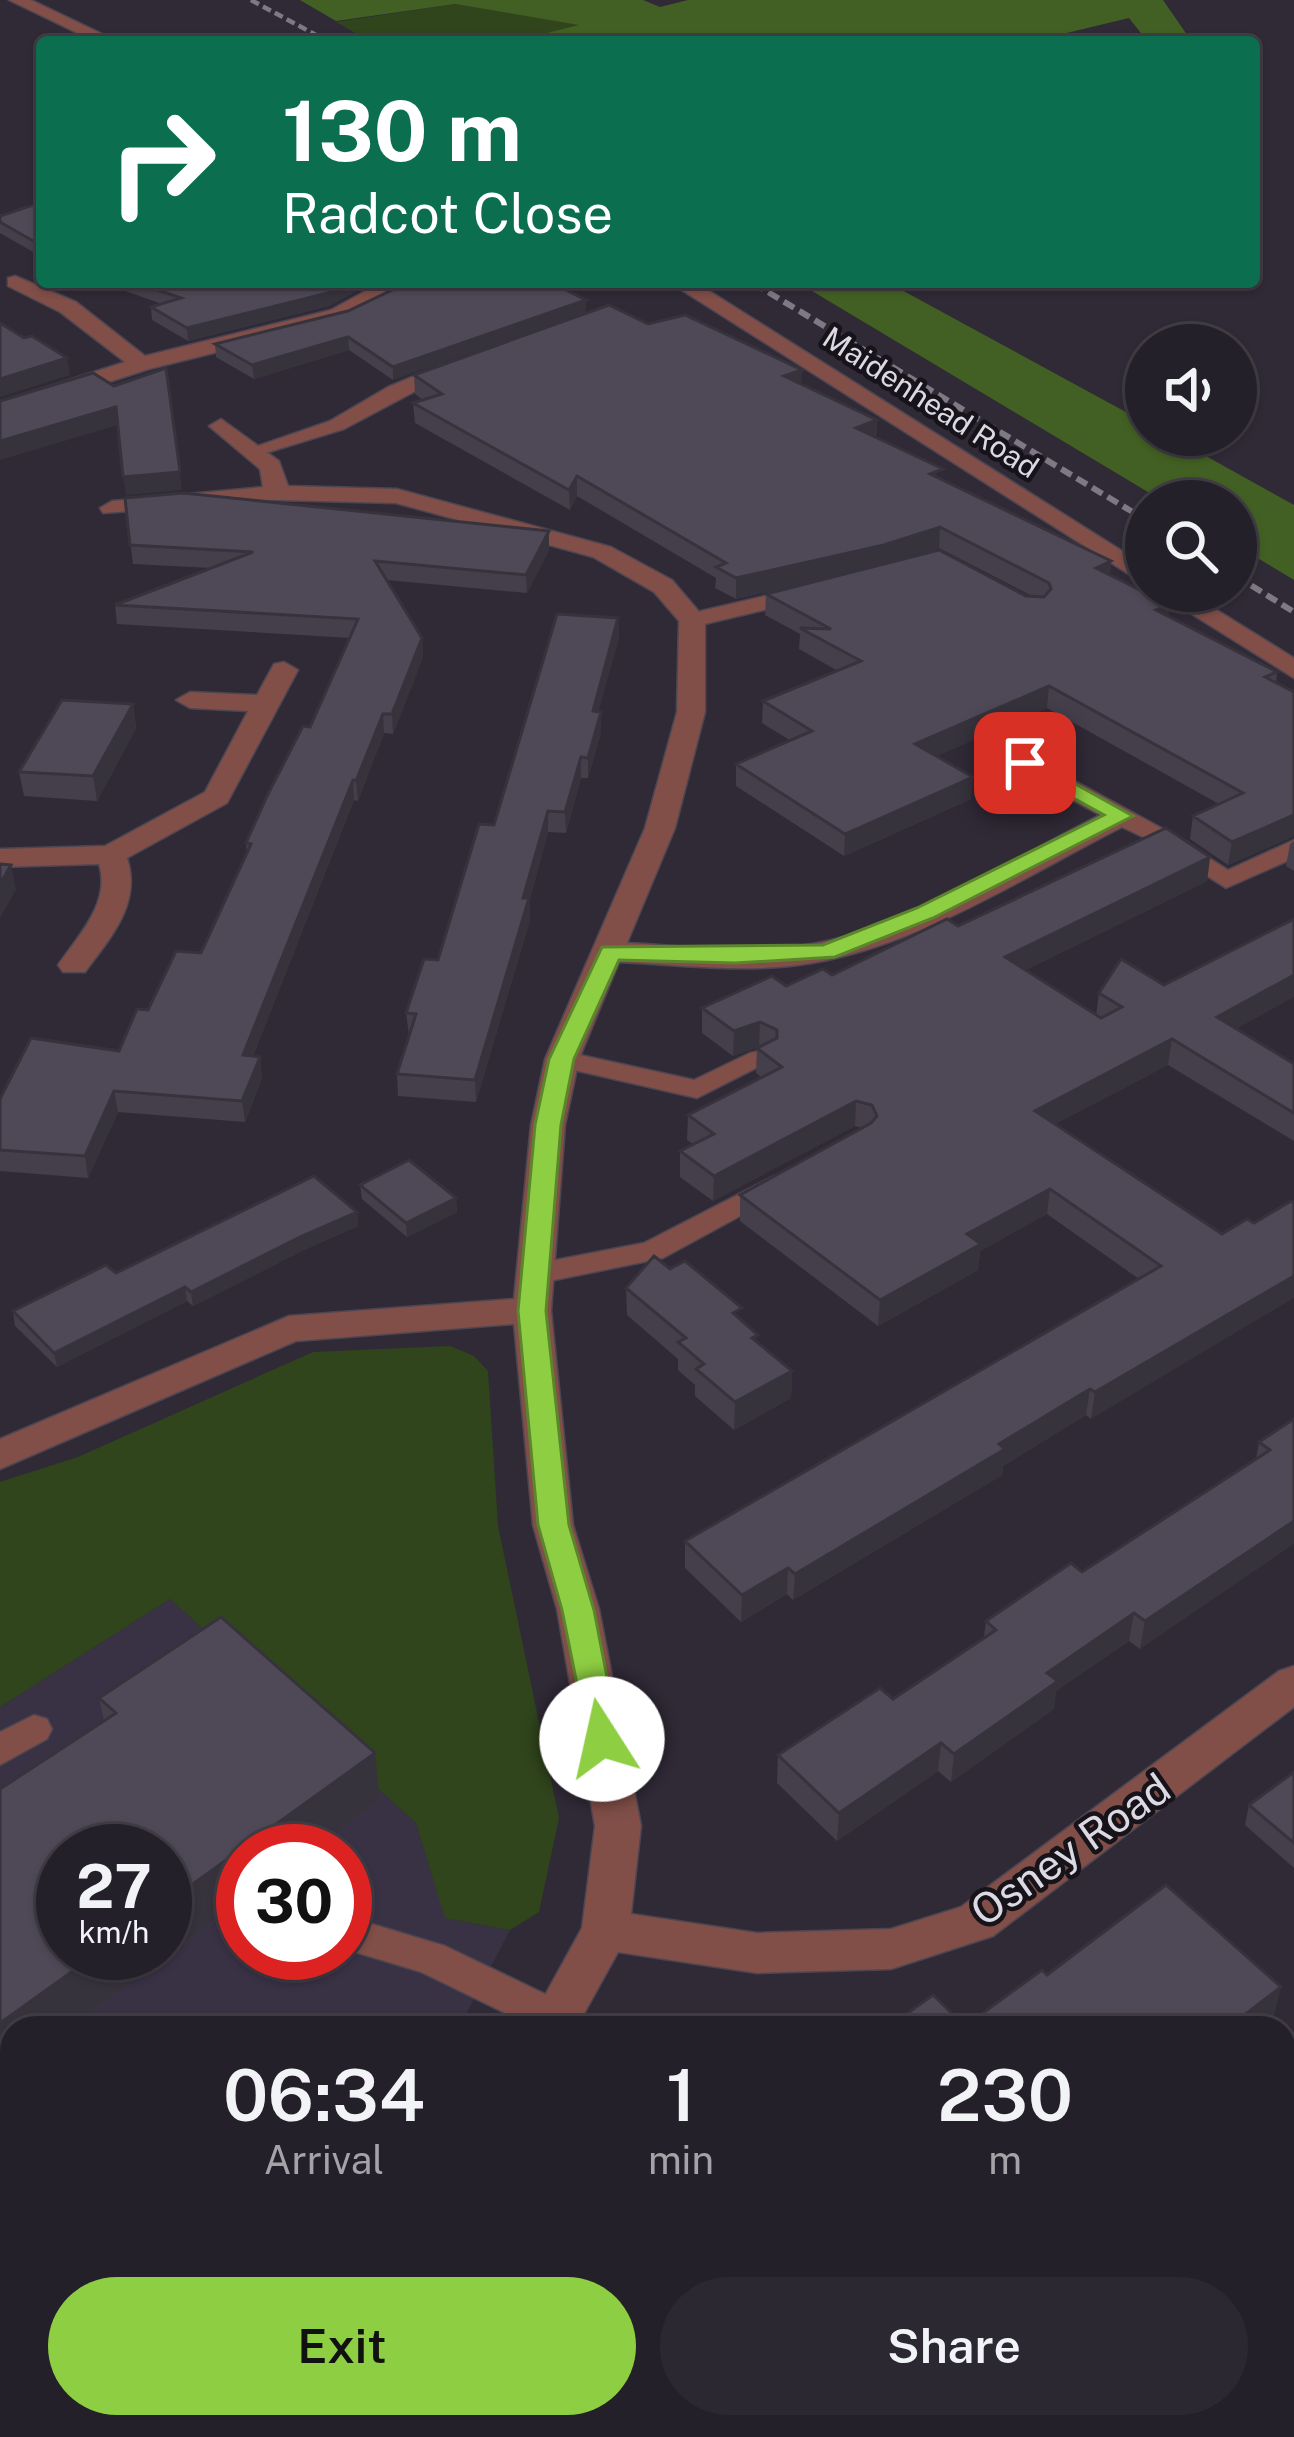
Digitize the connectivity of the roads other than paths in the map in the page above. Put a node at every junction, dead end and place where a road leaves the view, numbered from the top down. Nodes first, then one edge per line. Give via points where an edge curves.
1 (17, 0) edge
2 (97, 36) edge
3 (15, 282) dead end
4 (389, 288) edge
5 (689, 288) edge
6 (141, 364) junction
7 (465, 364) edge
8 (0, 410) edge
9 (221, 426) dead end
10 (256, 451) junction
11 (277, 493) junction
12 (112, 508) dead end
13 (1125, 564) edge
14 (824, 590) edge
15 (1201, 612) edge
16 (692, 620) junction
17 (284, 670) dead end
18 (1294, 670) edge
19 (190, 700) dead end
20 (266, 704) junction
21 (1025, 763) dead end
22 (1121, 816) junction
23 (1172, 842) joint
24 (1294, 848) edge
25 (111, 855) junction
26 (0, 858) edge
27 (611, 952) junction
28 (74, 965) dead end
29 (562, 1059) junction
30 (760, 1059) edge
31 (799, 1171) edge
32 (534, 1292) junction
33 (0, 1455) edge
34 (1294, 1683) edge
35 (34, 1729) dead end
36 (0, 1750) edge
37 (605, 1930) junction
38 (372, 1941) edge
39 (542, 2016) edge
40 (559, 2016) edge

1 - 2 street
3 - 6 street via 68,307
4 - 6 street via 339,315
5 - 13 street, Maidenhead Road
6 - 8 street
7 - 10 lane via 337,425
9 - 10 street
10 - 11 street via 271,466
11 - 12 street
11 - 16 street via 397,496 602,552 663,586
14 - 16 lane
15 - 18 street
16 - 27 street via 691,712 660,828
17 - 20 street
19 - 20 street
20 - 25 street via 218,797
21 - 22 street
22 - 23 street
22 - 27 street via 827,952
23 - 24 lane via 1226,880
25 - 26 street
25 - 28 street via 120,882 106,921
27 - 29 street
29 - 30 lane via 697,1089
29 - 32 street via 548,1125
31 - 32 lane via 652,1251
32 - 33 street via 290,1329
32 - 37 street via 554,1525 618,1826
34 - 37 street, Osney Road via 976,1922 891,1948 758,1954
35 - 36 lane
37 - 40 street
38 - 39 lane via 431,1958

